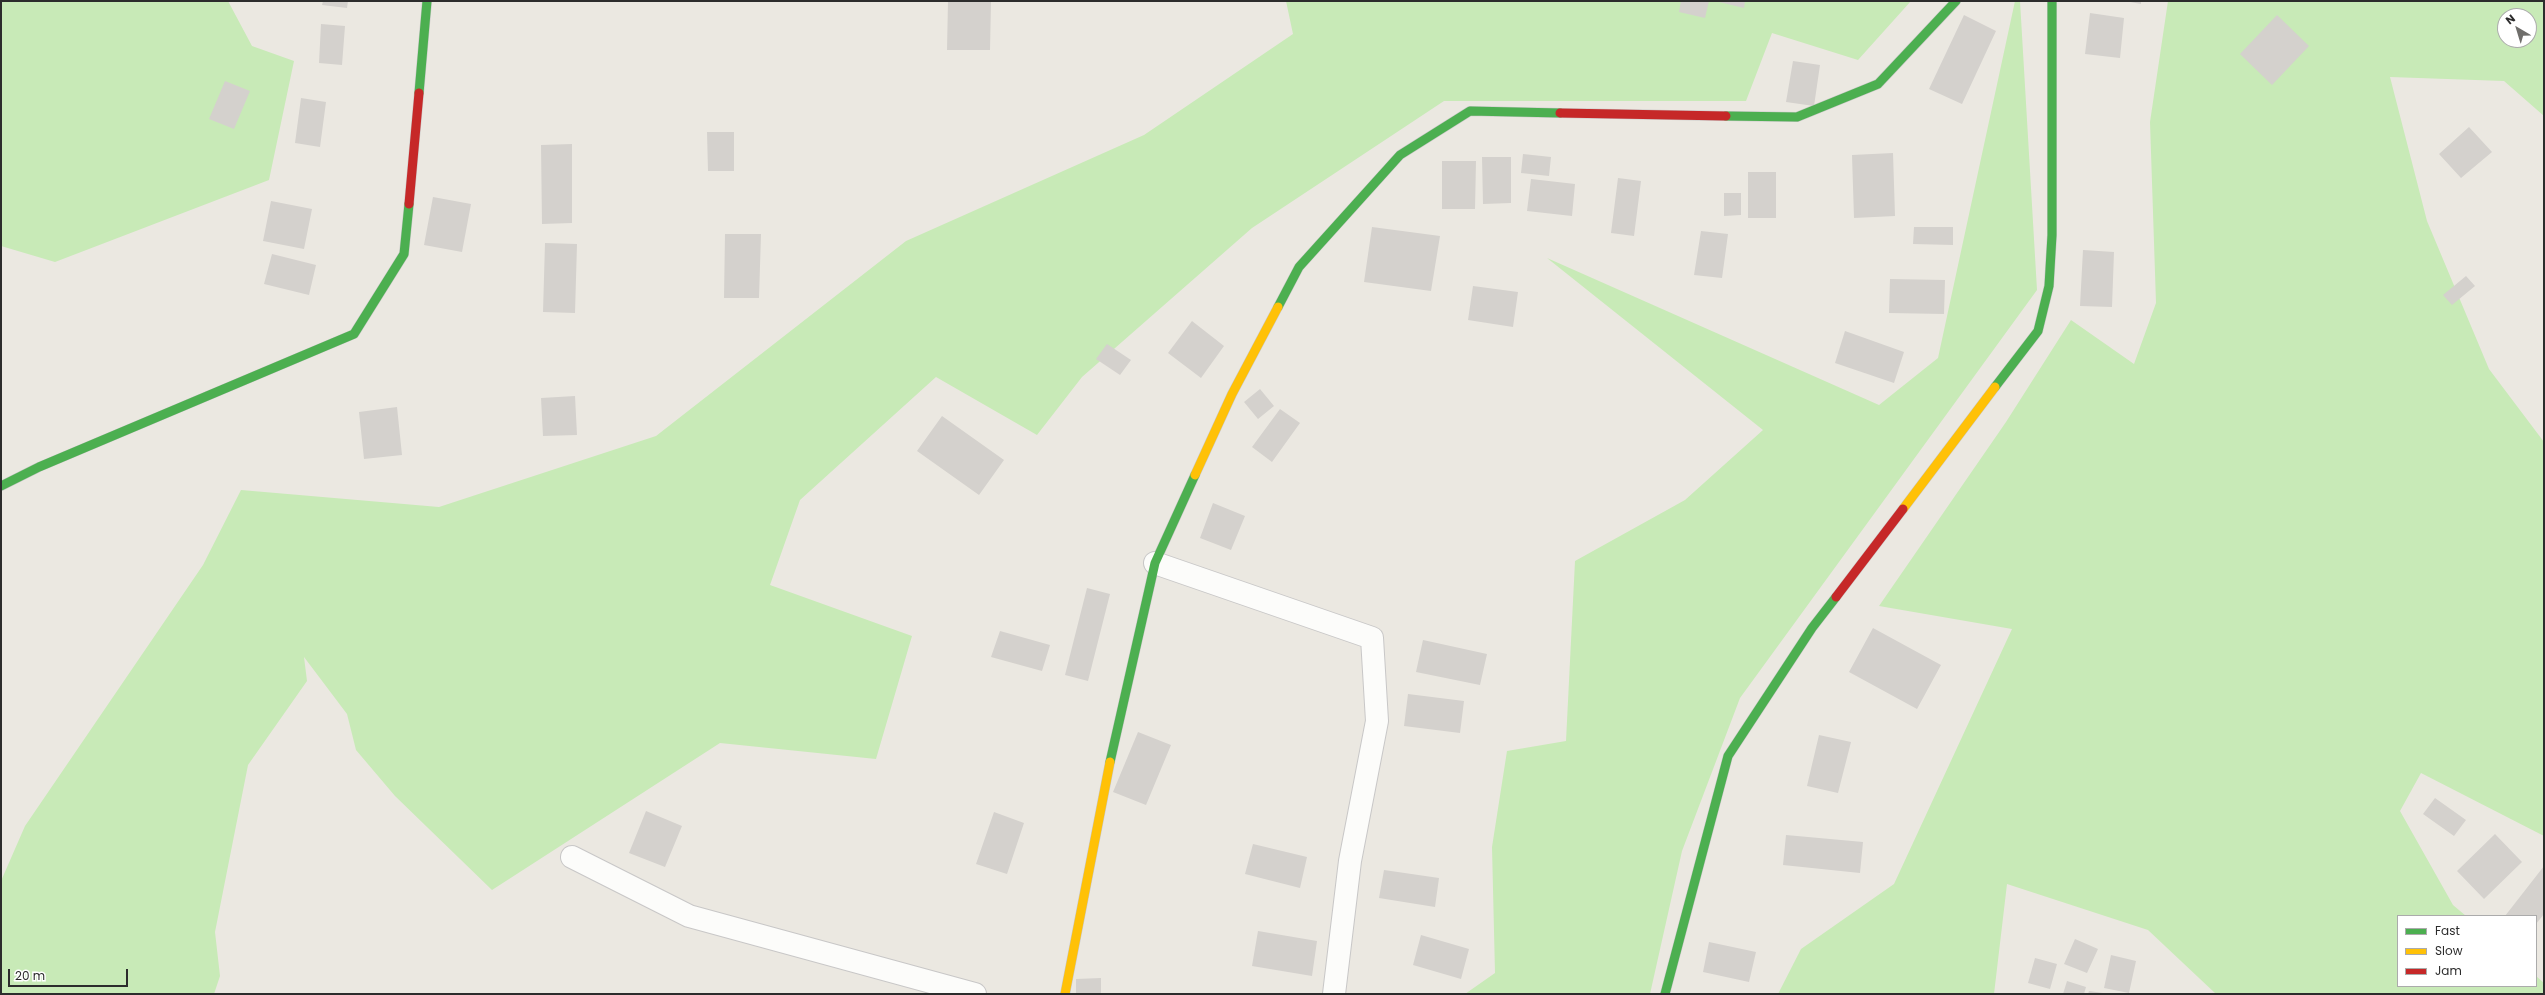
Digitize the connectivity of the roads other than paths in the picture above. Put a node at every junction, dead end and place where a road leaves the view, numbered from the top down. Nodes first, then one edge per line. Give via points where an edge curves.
1 (427, 1) edge
2 (1956, 1) edge
3 (2052, 1) edge
4 (1, 486) edge
5 (1155, 563) junction
6 (572, 856) dead end
7 (975, 994) edge
8 (1065, 994) edge
9 (1334, 994) edge
10 (1665, 994) edge

1 - 4 street via 404,254 354,334 39,467
2 - 5 street via 1878,84 1797,117 1470,111 1400,155 1299,267 1232,394
3 - 10 street via 2052,235 2049,286 2038,331 1812,628 1728,756
5 - 8 street via 1104,787
5 - 9 street via 1372,638 1377,721 1350,861
6 - 7 street via 689,916

